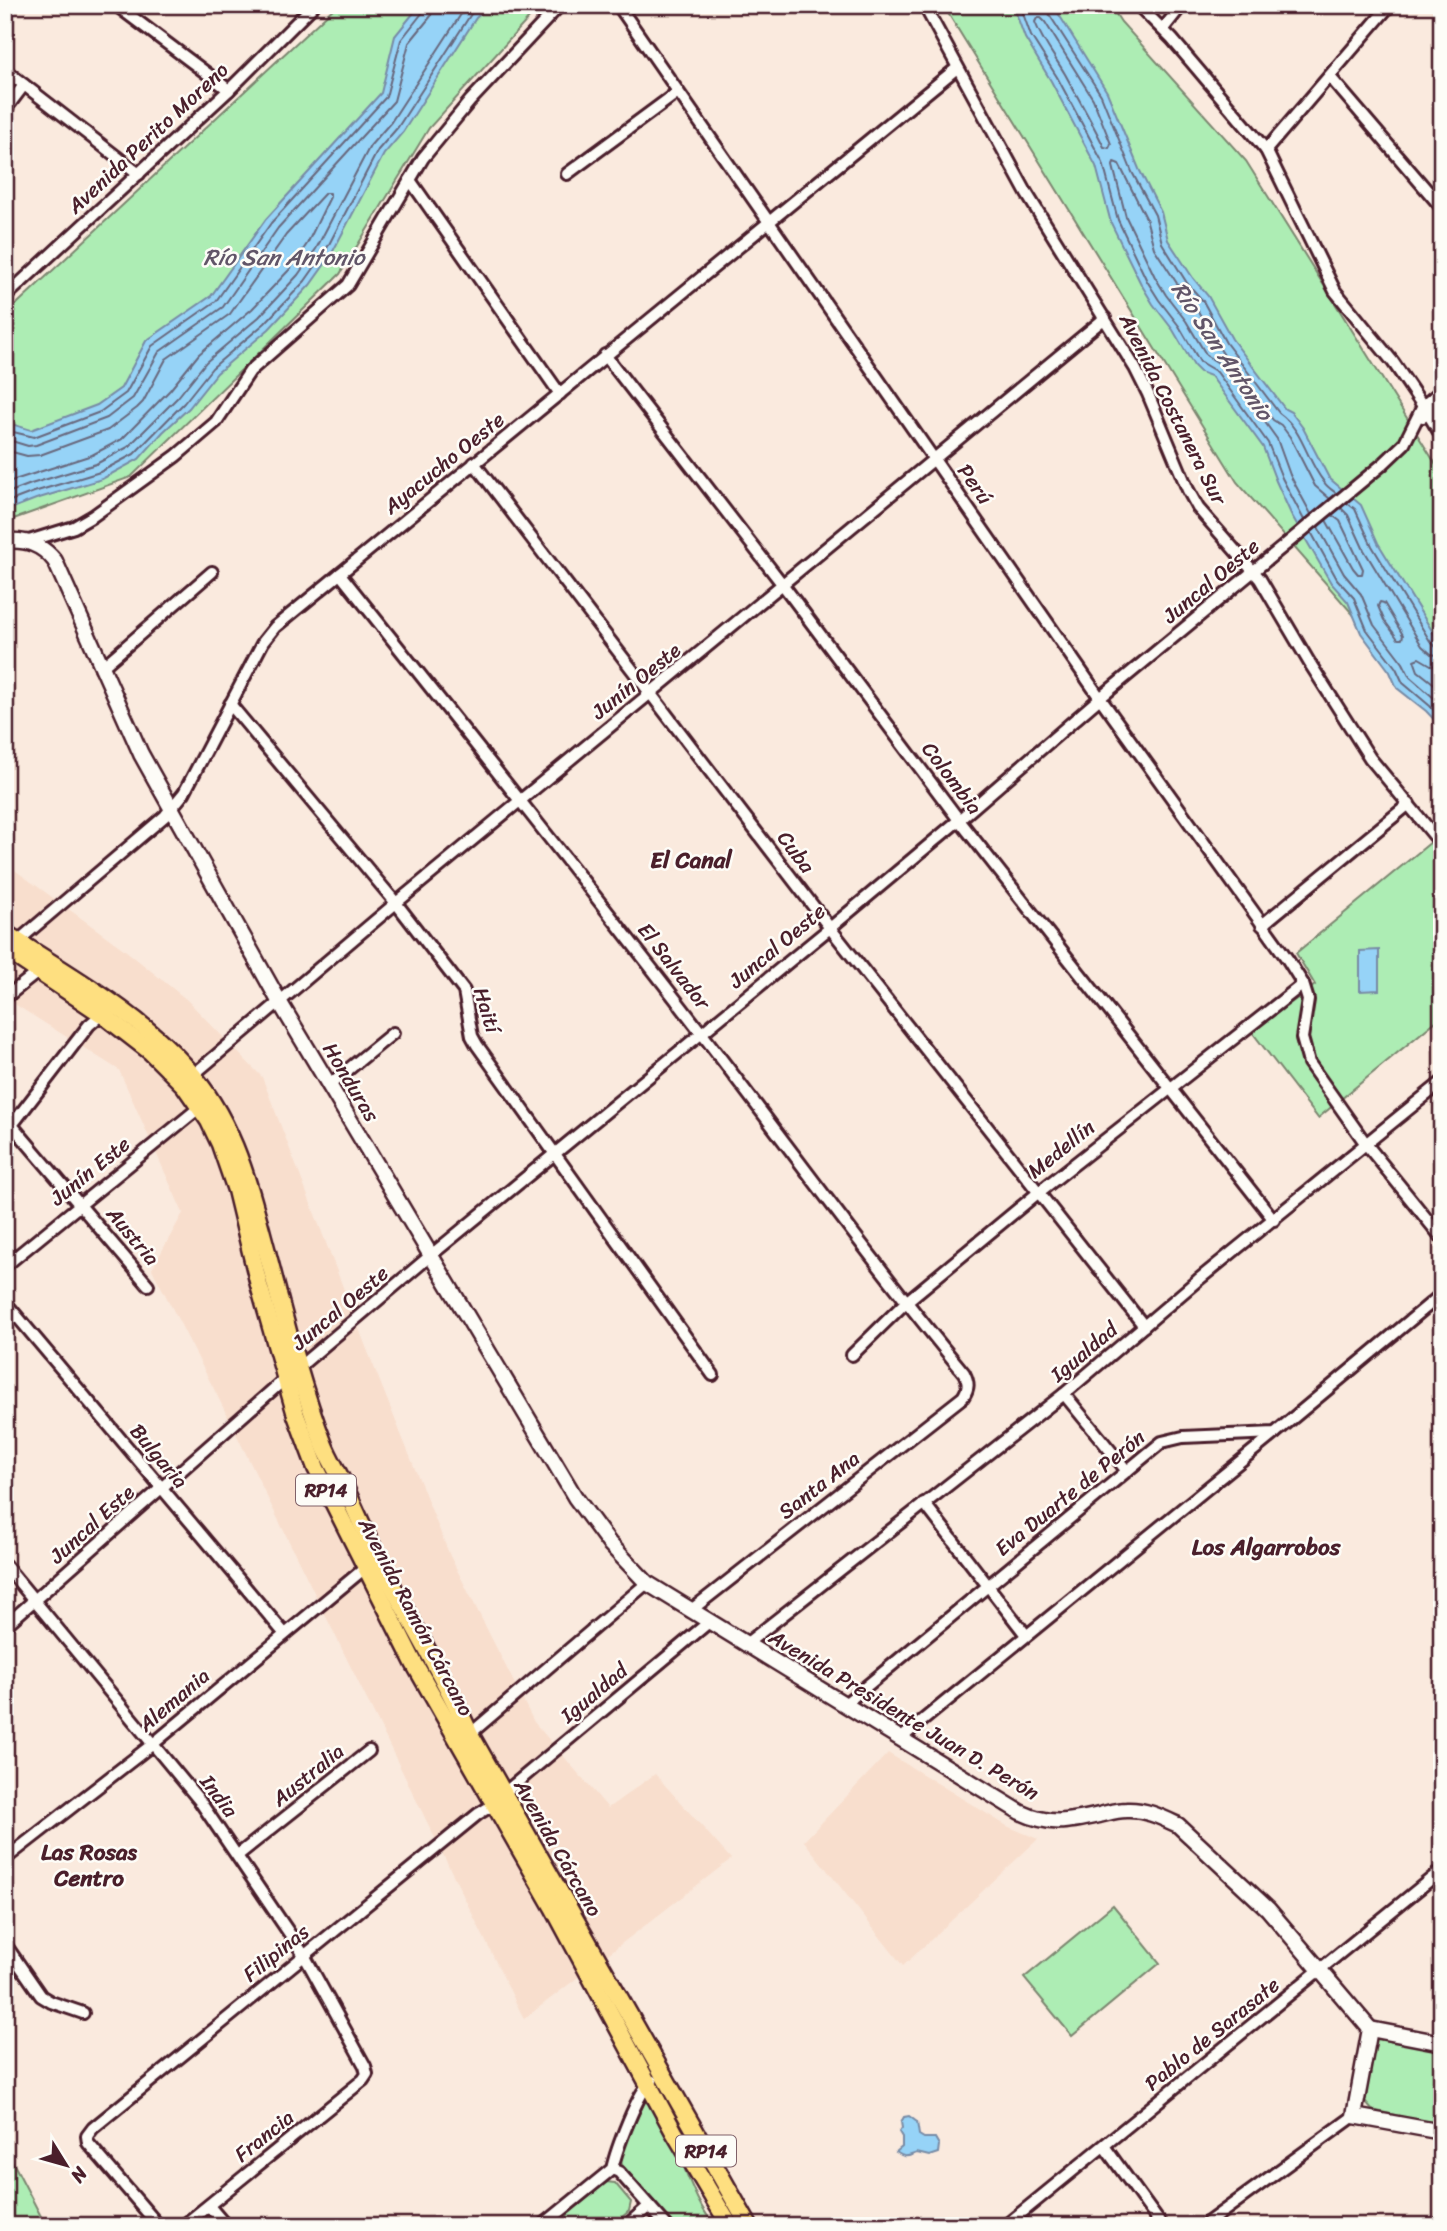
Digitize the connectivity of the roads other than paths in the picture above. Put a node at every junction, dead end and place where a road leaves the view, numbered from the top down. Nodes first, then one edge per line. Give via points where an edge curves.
1 (116, 5) edge
2 (560, 5) edge
3 (618, 5) edge
4 (924, 5) edge
5 (1138, 5) edge
6 (1182, 5) edge
7 (1390, 5) edge
8 (313, 6) edge
9 (1163, 29) junction
10 (957, 68) junction
11 (5, 70) edge
12 (1330, 77) junction
13 (24, 85) junction
14 (229, 90) junction
15 (678, 92) junction
16 (5, 110) edge
17 (1266, 150) junction
18 (139, 174) junction
19 (567, 174) dead end
20 (410, 180) junction
21 (1442, 208) edge
22 (768, 222) junction
23 (5, 297) edge
24 (1105, 318) junction
25 (605, 355) junction
26 (1442, 390) edge
27 (560, 394) junction
28 (1442, 401) edge
29 (1425, 409) junction
30 (1442, 437) edge
31 (934, 459) junction
32 (474, 463) junction
33 (5, 541) edge
34 (29, 541) junction
35 (1253, 570) junction
36 (212, 572) dead end
37 (340, 574) junction
38 (783, 585) junction
39 (101, 668) junction
40 (651, 693) junction
41 (1100, 698) junction
42 (230, 704) junction
43 (520, 800) junction
44 (1409, 804) junction
45 (172, 808) junction
46 (959, 820) junction
47 (1442, 845) edge
48 (396, 902) junction
49 (1262, 925) junction
50 (830, 928) junction
51 (10, 941) edge
52 (39, 971) junction
53 (1303, 984) junction
54 (5, 998) edge
55 (279, 1001) junction
56 (102, 1014) junction
57 (393, 1033) dead end
58 (702, 1034) junction
59 (193, 1075) junction
60 (1442, 1082) edge
61 (328, 1086) junction
62 (1168, 1088) junction
63 (200, 1107) junction
64 (8, 1125) edge
65 (1366, 1144) junction
66 (555, 1153) junction
67 (1039, 1192) junction
68 (80, 1203) junction
69 (1274, 1220) junction
70 (1442, 1238) edge
71 (430, 1256) junction
72 (5, 1266) edge
73 (148, 1285) dead end
74 (1442, 1294) edge
75 (5, 1302) edge
76 (906, 1302) junction
77 (1144, 1326) junction
78 (852, 1355) dead end
79 (293, 1373) junction
80 (713, 1375) dead end
81 (968, 1386) joint
82 (1064, 1394) junction
83 (1275, 1433) junction
84 (1127, 1471) junction
85 (161, 1489) junction
86 (924, 1503) junction
87 (5, 1565) edge
88 (365, 1568) junction
89 (647, 1583) junction
90 (988, 1586) junction
91 (35, 1601) junction
92 (690, 1611) junction
93 (709, 1622) junction
94 (5, 1626) edge
95 (284, 1633) junction
96 (1026, 1635) junction
97 (746, 1644) junction
98 (845, 1704) junction
99 (470, 1734) junction
100 (900, 1739) junction
101 (153, 1744) junction
102 (369, 1751) dead end
103 (498, 1799) junction
104 (238, 1855) junction
105 (5, 1860) edge
106 (1442, 1870) edge
107 (5, 1944) edge
108 (304, 1955) junction
109 (1320, 1971) junction
110 (83, 2014) dead end
111 (1370, 2029) junction
112 (1442, 2043) edge
113 (367, 2074) joint
114 (664, 2075) junction
115 (648, 2083) junction
116 (1354, 2116) junction
117 (1442, 2132) edge
118 (1104, 2146) junction
119 (716, 2168) junction
120 (612, 2169) junction
121 (209, 2206) junction
122 (649, 2206) junction
123 (1442, 2221) edge
124 (159, 2226) edge
125 (183, 2226) edge
126 (226, 2226) edge
127 (542, 2226) edge
128 (626, 2226) edge
129 (667, 2226) edge
130 (730, 2226) edge
131 (749, 2226) edge
132 (1005, 2226) edge
133 (1162, 2226) edge
134 (1203, 2226) edge
135 (1434, 2226) edge

1 - 14 street
2 - 20 street via 470,101
3 - 15 street, Perú
4 - 10 street, Avenida Costanera Sur
5 - 9 street
6 - 9 street
7 - 12 street
8 - 14 street, Avenida Perito Moreno
9 - 17 street
10 - 22 street, Ayacucho Oeste
10 - 24 street, Avenida Costanera Sur via 1027,194
11 - 13 street
12 - 17 street
12 - 21 street
13 - 16 street
13 - 18 street
14 - 18 street, Avenida Perito Moreno
15 - 19 street
15 - 22 street, Perú
17 - 29 street via 1335,291 1387,353
18 - 23 street, Avenida Perito Moreno
20 - 27 street
20 - 34 street via 348,285 250,371 216,422 93,516
22 - 25 street, Ayacucho Oeste
22 - 31 street, Perú
24 - 31 street, Junín Oeste
24 - 35 street, Avenida Costanera Sur via 1148,394 1198,508
25 - 27 street, Ayacucho Oeste
25 - 38 street, Colombia
26 - 29 street
27 - 32 street, Ayacucho Oeste
28 - 29 street
29 - 30 street
29 - 35 street, Juncal Oeste via 1398,450
31 - 38 street, Junín Oeste
31 - 41 street, Perú
32 - 37 street, Ayacucho Oeste
32 - 40 street, Cuba
33 - 34 main road
34 - 39 main road, Honduras via 55,561
35 - 41 street, Juncal Oeste
35 - 44 street, Avenida Costanera Sur via 1370,758
36 - 39 street
37 - 42 street, Ayacucho Oeste via 262,642
37 - 43 street, El Salvador
38 - 40 street, Junín Oeste
38 - 46 street, Colombia
39 - 45 main road, Honduras
40 - 43 street, Junín Oeste
40 - 50 street, Cuba
41 - 46 street, Juncal Oeste
41 - 49 street, Perú
42 - 45 street, Ayacucho Oeste
42 - 48 street, Haití
43 - 48 street, Junín Oeste
43 - 58 street, El Salvador
44 - 47 street, Avenida Costanera Sur
44 - 49 street
45 - 51 street, Ayacucho Oeste
45 - 55 main road, Honduras
46 - 50 street, Juncal Oeste
46 - 62 street, Colombia
48 - 55 street, Junín Oeste
48 - 66 street, Haití via 464,991 477,1045
49 - 53 street, Perú
50 - 58 street, Juncal Oeste
50 - 67 street, Cuba
51 - 52 main road
51 - 59 main road, Avenida Ramón Cárcano / RP14 via 128,1016 162,1042
52 - 54 street
52 - 56 main road
53 - 62 street, Medellín
53 - 65 street via 1308,1000 1303,1038 1309,1063
55 - 59 street, Junín Oeste
55 - 61 main road, Honduras
56 - 63 main road via 164,1064
56 - 64 street
57 - 61 street
58 - 66 street, Juncal Oeste
58 - 76 street, El Salvador
59 - 79 main road, Avenida Ramón Cárcano / RP14 via 219,1111 242,1161
60 - 65 street, Igualdad
61 - 71 main road, Honduras
62 - 67 street, Medellín
62 - 69 street, Colombia
63 - 68 street, Junín Este
63 - 79 main road via 220,1144 259,1284 272,1304
64 - 68 street, Austria
65 - 69 street, Igualdad
65 - 70 street
66 - 71 street, Juncal Oeste
66 - 80 street, Haití
67 - 76 street, Medellín
67 - 77 street, Cuba
68 - 72 street, Junín Este
68 - 73 street, Austria
69 - 77 street, Igualdad
71 - 79 street, Juncal Oeste
71 - 89 main road, Honduras via 583,1508
74 - 83 street
75 - 85 street, Bulgaria
76 - 78 street, Medellín
76 - 81 street, El Salvador via 964,1373
77 - 82 street, Igualdad
79 - 85 street, Juncal Este
79 - 88 main road, Avenida Ramón Cárcano / RP14 via 303,1435
79 - 99 main road, Avenida Ramón Cárcano / RP14 via 378,1559
81 - 92 street, Santa Ana via 963,1397
82 - 84 street
82 - 86 street, Igualdad
83 - 84 street, Eva Duarte de Perón via 1174,1438
83 - 96 street
84 - 90 street, Eva Duarte de Perón
85 - 91 street, Juncal Este
85 - 95 street, Bulgaria
86 - 90 street
86 - 97 street, Igualdad
87 - 91 street, India
88 - 95 street, Alemania
88 - 103 main road, Avenida Ramón Cárcano / RP14 via 414,1663
89 - 92 main road, Honduras
89 - 99 street
90 - 96 street
90 - 98 street, Eva Duarte de Perón
91 - 94 street, Juncal Este
91 - 101 street, India
92 - 93 main road, Honduras
93 - 97 main road, Avenida Presidente Juan D. Perón
93 - 103 street, Igualdad
95 - 101 street, Alemania
96 - 100 street
97 - 98 main road, Avenida Presidente Juan D. Perón
98 - 100 main road, Avenida Presidente Juan D. Perón
99 - 103 main road, Avenida Cárcano / RP14
100 - 109 main road, Avenida Presidente Juan D. Perón via 1035,1819 1066,1822 1138,1810 1178,1825 1268,1909
101 - 104 street, India
101 - 105 street, Alemania
102 - 104 street, Australia
103 - 108 street, Filipinas
103 - 114 main road, Avenida Cárcano / RP14
103 - 115 main road, Avenida Ramón Cárcano / RP14
104 - 108 street, India
106 - 109 street, Pablo de Sarasate
107 - 110 street via 41,1996
108 - 113 street, India
108 - 124 street, Filipinas via 87,2136 88,2143
109 - 111 main road, Avenida Presidente Juan D. Perón
109 - 118 street, Pablo de Sarasate
111 - 112 main road
111 - 116 main road
113 - 121 street, Francia
114 - 115 street
114 - 119 main road, RP14
115 - 119 main road via 661,2085 699,2153
115 - 120 street
115 - 130 main road, Avenida Ramón Cárcano / RP14
116 - 117 main road
116 - 134 street
118 - 132 street, Pablo de Sarasate
118 - 133 street
119 - 131 main road, RP14
120 - 122 street via 620,2172
120 - 127 street
121 - 125 street, Francia
121 - 126 street
122 - 128 street
122 - 129 street
123 - 135 street

